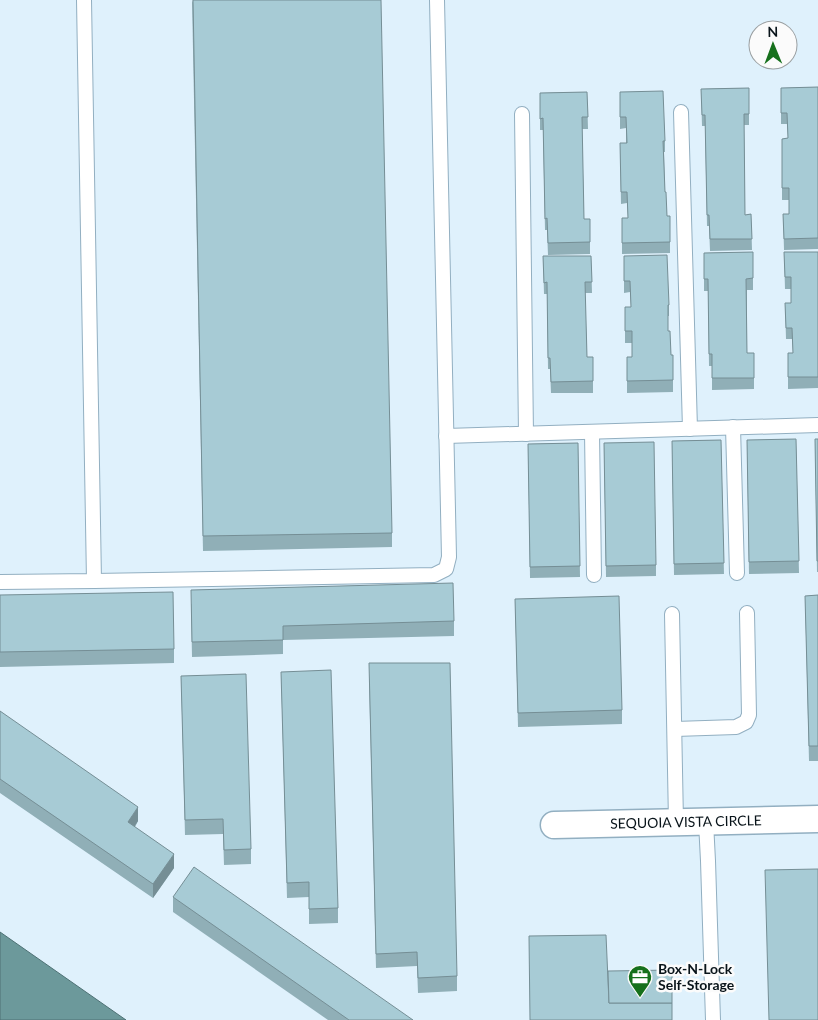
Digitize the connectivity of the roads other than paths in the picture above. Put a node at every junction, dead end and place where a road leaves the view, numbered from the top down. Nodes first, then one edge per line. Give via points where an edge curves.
1 (84, 0) edge
2 (437, 0) edge
3 (681, 112) dead end
4 (522, 114) dead end
5 (818, 425) edge
6 (733, 427) junction
7 (690, 428) junction
8 (592, 432) junction
9 (526, 434) junction
10 (446, 436) junction
11 (737, 573) dead end
12 (594, 575) dead end
13 (94, 580) junction
14 (0, 582) edge
15 (747, 613) dead end
16 (672, 614) dead end
17 (675, 729) junction
18 (818, 819) edge
19 (676, 822) junction
20 (706, 822) junction
21 (554, 825) dead end
22 (713, 1020) edge

1 - 13 lane
2 - 10 lane
3 - 7 lane
4 - 9 lane
5 - 6 lane
6 - 7 lane
6 - 11 lane
7 - 8 lane
8 - 9 lane
8 - 12 lane
9 - 10 lane
10 - 13 lane via 449,556 446,569 434,575
13 - 14 lane
15 - 17 lane via 749,715 746,722 736,728
16 - 17 lane
17 - 19 lane
18 - 20 street, SEQUOIA VISTA CIRCLE
19 - 20 street, SEQUOIA VISTA CIRCLE
19 - 21 street, SEQUOIA VISTA CIRCLE
20 - 22 lane

